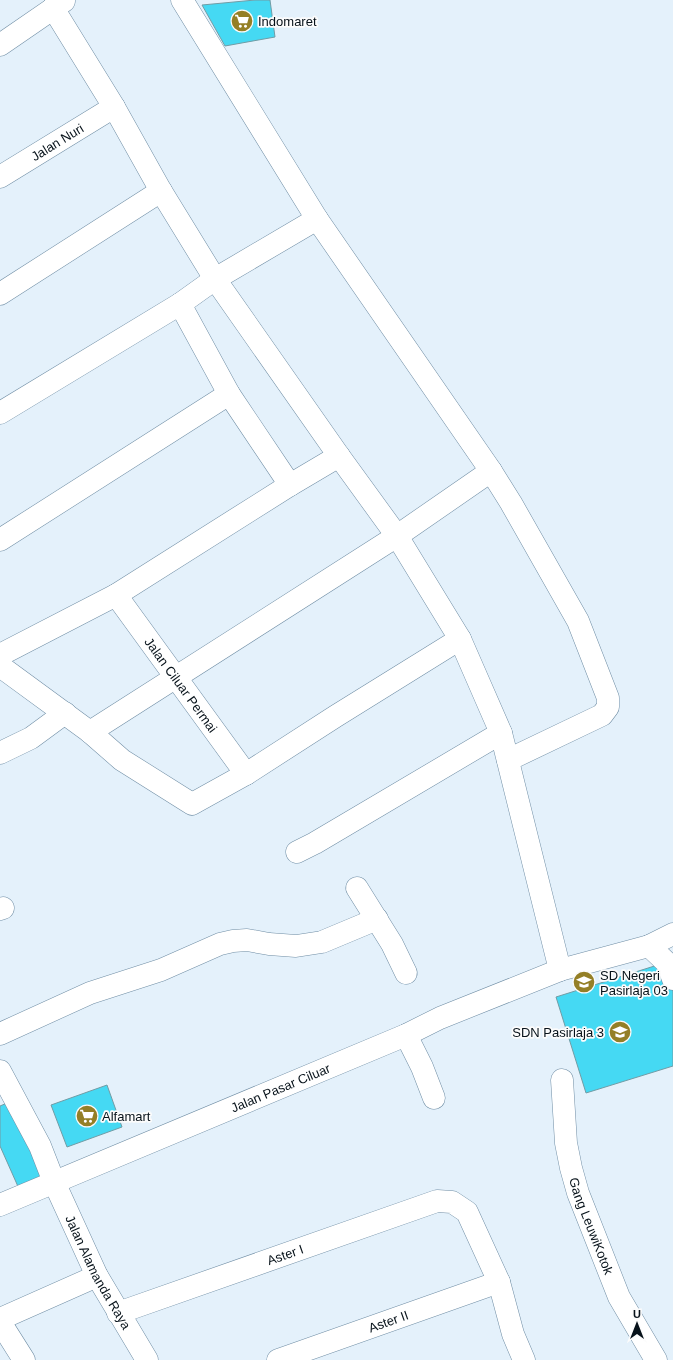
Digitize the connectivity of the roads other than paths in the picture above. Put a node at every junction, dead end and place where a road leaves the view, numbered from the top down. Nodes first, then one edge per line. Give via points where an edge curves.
1 (182, 0) edge
2 (59, 4) edge
3 (0, 45) edge
4 (114, 107) junction
5 (0, 177) edge
6 (161, 191) junction
7 (317, 219) junction
8 (215, 279) junction
9 (0, 294) edge
10 (180, 304) junction
11 (229, 394) junction
12 (0, 413) edge
13 (339, 456) junction
14 (491, 471) junction
15 (290, 485) junction
16 (397, 536) junction
17 (0, 540) edge
18 (116, 595) junction
19 (460, 639) junction
20 (0, 655) edge
21 (0, 666) edge
22 (176, 678) junction
23 (65, 713) junction
24 (90, 732) junction
25 (500, 733) junction
26 (0, 753) edge
27 (508, 760) junction
28 (246, 774) junction
29 (297, 852) dead end
30 (357, 888) dead end
31 (376, 919) junction
32 (673, 934) edge
33 (649, 946) junction
34 (560, 970) junction
35 (406, 973) dead end
36 (673, 979) edge
37 (0, 1034) edge
38 (406, 1035) junction
39 (0, 1071) edge
40 (562, 1080) dead end
41 (434, 1098) dead end
42 (54, 1182) junction
43 (0, 1205) edge
44 (97, 1276) junction
45 (499, 1282) junction
46 (118, 1313) junction
47 (0, 1321) edge
48 (24, 1360) edge
49 (147, 1360) edge
50 (278, 1360) edge
51 (524, 1360) edge
52 (656, 1360) edge

1 - 7 street
2 - 3 street
2 - 4 street
4 - 5 street, Jalan Nuri
4 - 6 street
6 - 8 street
6 - 9 street
7 - 8 street
7 - 14 street
8 - 10 street
8 - 13 street
10 - 11 street
10 - 12 street
11 - 15 street
11 - 17 street
13 - 15 street
13 - 16 street
14 - 16 street
14 - 27 street via 578,621 608,698 608,707 602,715
15 - 18 street
16 - 19 street
16 - 22 street
18 - 20 street
18 - 22 street, Jalan Ciluar Permai
19 - 25 street
19 - 28 street
21 - 23 street
22 - 24 street
22 - 28 street, Jalan Ciluar Permai
23 - 24 street
23 - 26 street via 31,738
24 - 28 street via 122,760 192,804
25 - 27 street
25 - 29 street
27 - 34 street
30 - 31 street
31 - 35 street
31 - 37 street via 316,943 296,946 247,940 220,944 161,970 90,993
32 - 33 street, Jalan Pasar Ciluar
33 - 34 street, Jalan Pasar Ciluar
33 - 36 street via 667,963
34 - 38 street, Jalan Pasar Ciluar via 440,1018
38 - 41 street
38 - 42 street, Jalan Pasar Ciluar
39 - 42 street, Jalan Alamanda Raya via 40,1146
40 - 52 street, Gang LeuwiKotok via 566,1142 578,1193 619,1297
42 - 43 street, Jalan Pasar Ciluar
42 - 44 street, Jalan Alamanda Raya
44 - 46 street, Jalan Alamanda Raya
44 - 47 street
45 - 46 street, Aster I via 467,1212 452,1202 437,1201
45 - 50 street, Aster II
45 - 51 street via 513,1334
46 - 49 street, Jalan Alamanda Raya
47 - 48 street

